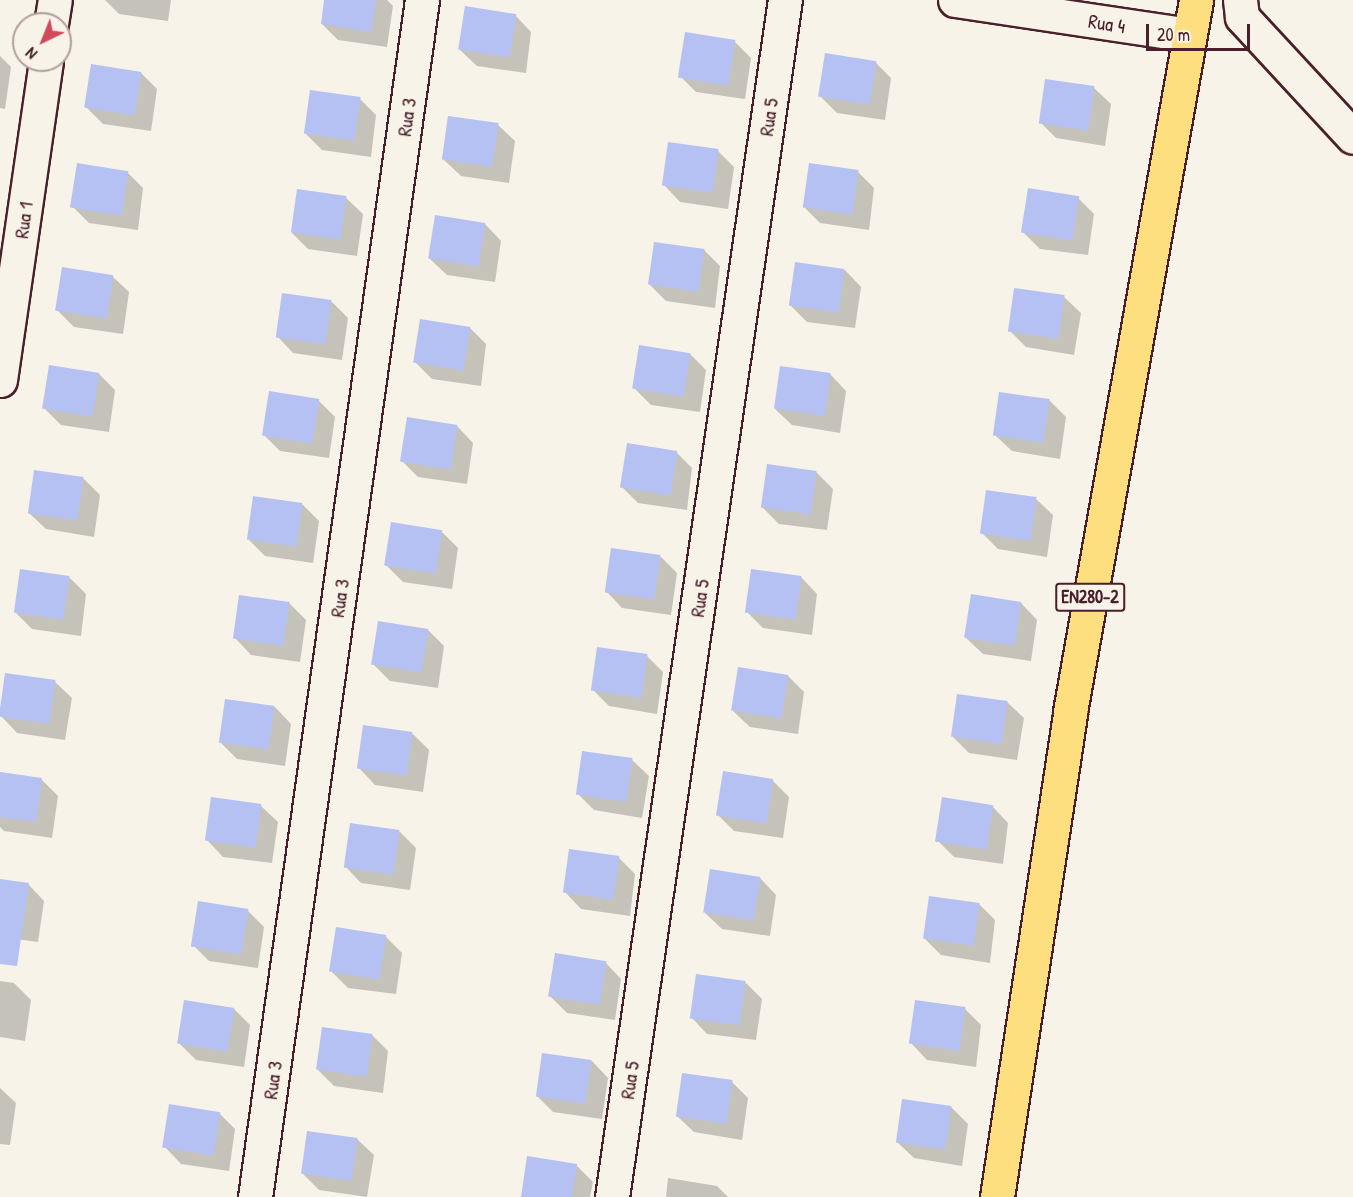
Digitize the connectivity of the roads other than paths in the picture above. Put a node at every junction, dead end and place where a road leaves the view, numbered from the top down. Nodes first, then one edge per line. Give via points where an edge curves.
1 (422, 0) edge
2 (785, 0) edge
3 (956, 0) edge
4 (1196, 0) edge
5 (1239, 0) edge
6 (1188, 35) junction
7 (44, 72) edge
8 (1353, 137) edge
9 (0, 380) edge
10 (255, 1197) edge
11 (612, 1197) edge
12 (997, 1197) edge

1 - 10 street, Rua 3
2 - 11 street, Rua 5
3 - 6 street, Rua 4
4 - 6 main road, EN280-2
5 - 8 street via 1242,17
6 - 12 main road, EN280-2 via 1070,712
7 - 9 street, Rua 1

